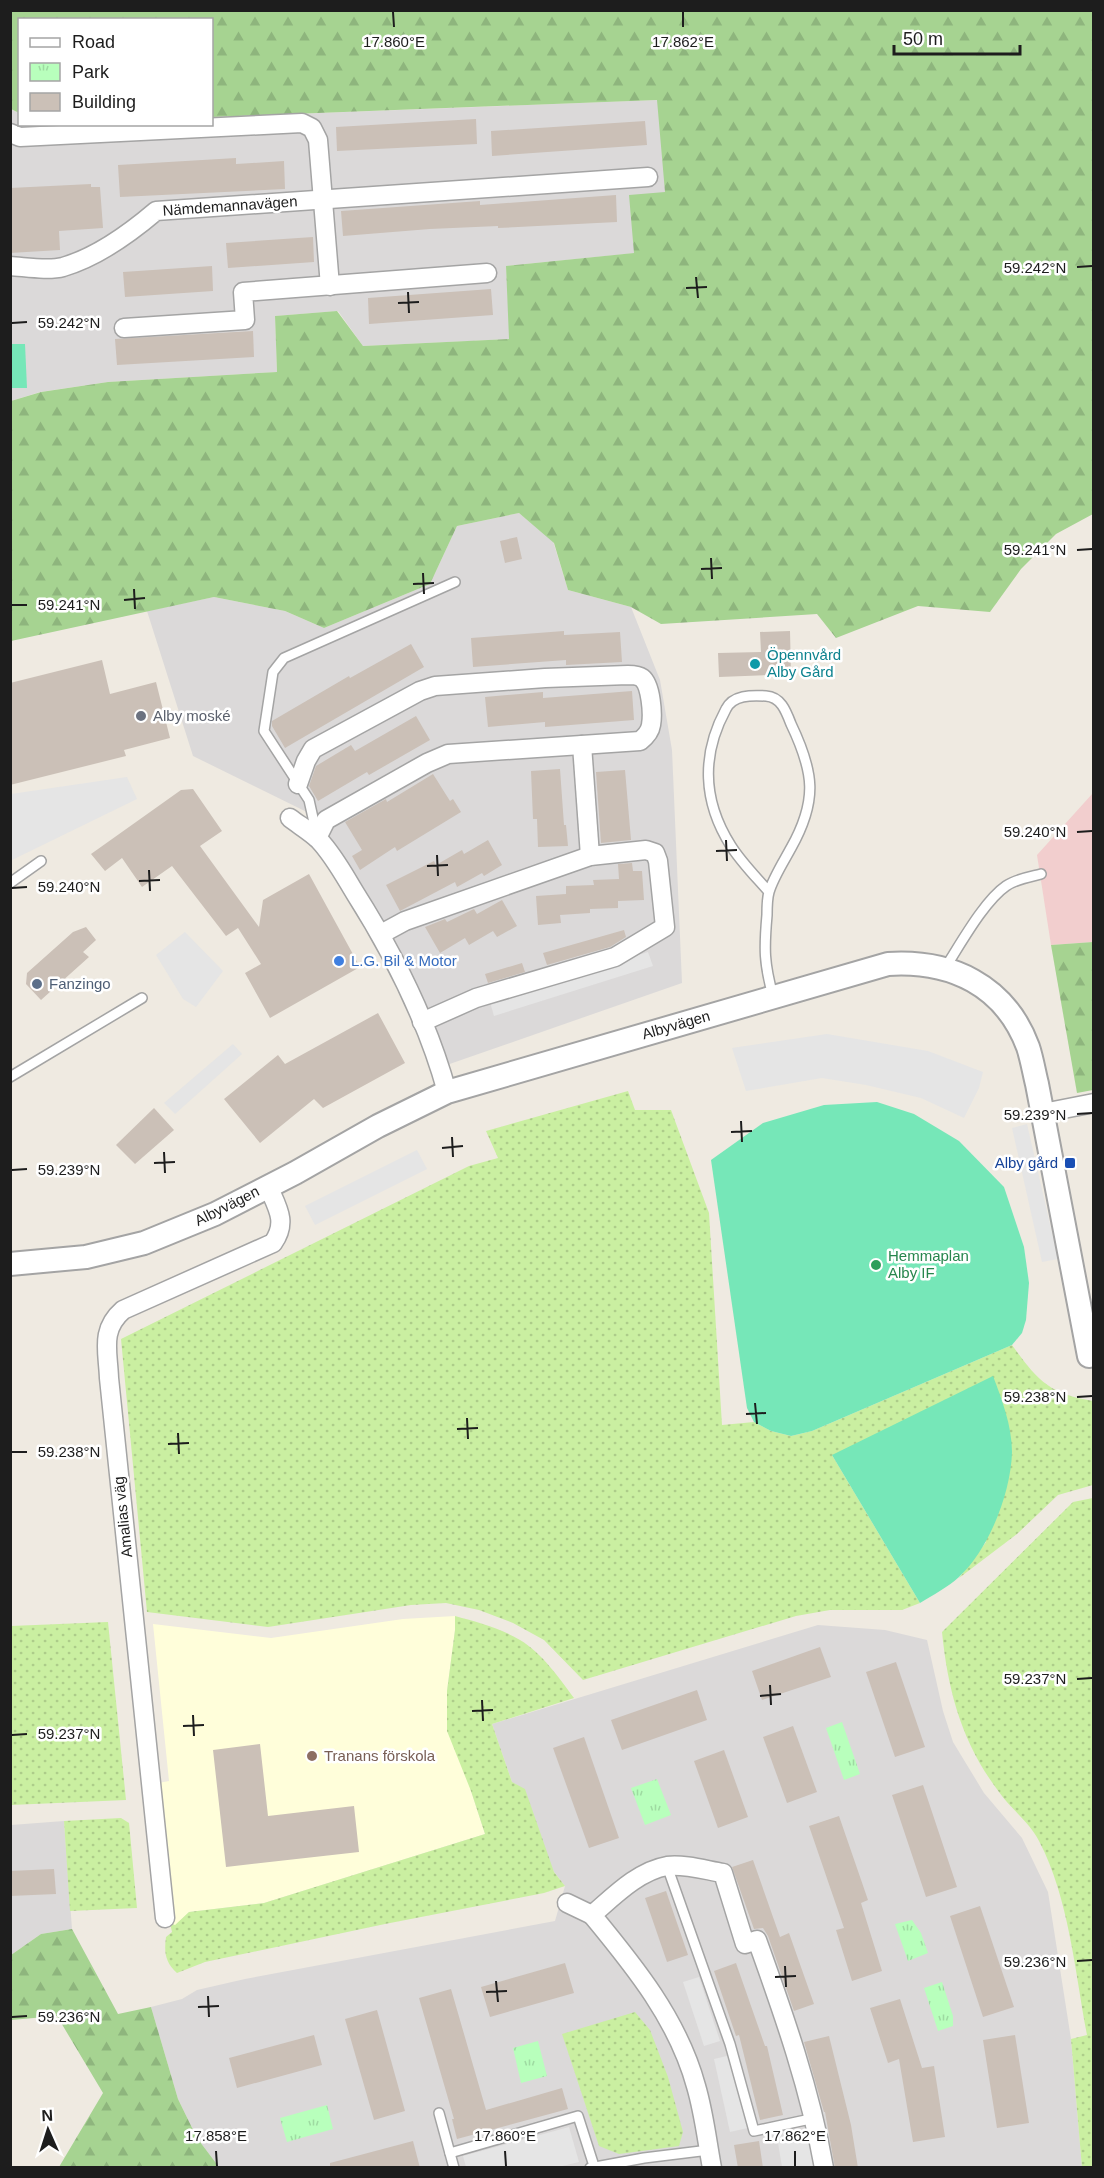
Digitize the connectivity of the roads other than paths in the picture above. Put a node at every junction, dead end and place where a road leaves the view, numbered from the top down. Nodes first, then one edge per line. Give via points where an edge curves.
1 (10, 133) edge
2 (648, 177) dead end
3 (322, 199) junction
4 (10, 267) edge
5 (487, 273) dead end
6 (330, 285) junction
7 (124, 328) dead end
8 (455, 582) dead end
9 (582, 745) junction
10 (298, 784) junction
11 (290, 818) dead end
12 (317, 838) junction
13 (591, 856) junction
14 (41, 861) dead end
15 (1041, 874) dead end
16 (10, 883) edge
17 (769, 892) junction
18 (381, 934) junction
19 (945, 968) junction
20 (773, 996) junction
21 (142, 998) dead end
22 (422, 1022) junction
23 (10, 1077) edge
24 (447, 1092) junction
25 (1094, 1103) edge
26 (1042, 1113) junction
27 (268, 1186) junction
28 (10, 1264) edge
29 (1089, 1356) dead end
30 (667, 1866) junction
31 (567, 1903) dead end
32 (592, 1915) junction
33 (165, 1918) dead end
34 (439, 2113) dead end
35 (815, 2118) junction
36 (450, 2153) junction
37 (711, 2159) edge
38 (598, 2166) edge
39 (454, 2168) edge
40 (824, 2168) edge

1 - 3 street via 20,137 302,123 312,128 318,141
2 - 3 street, Nämdemannavägen
3 - 4 street, Nämdemannavägen via 156,211 134,230 61,267
3 - 6 street
5 - 6 street
6 - 7 street via 243,292 245,321
8 - 10 lane via 284,658 273,672 264,731
9 - 10 street via 640,741 646,736 651,727 650,691 645,681 628,675 428,688 314,748
9 - 12 street via 448,754 326,820
9 - 13 street
10 - 12 lane via 309,800
11 - 12 street
12 - 18 street via 332,855
13 - 18 street via 405,921
13 - 22 street via 646,850 655,853 665,927 615,957 476,998
14 - 16 lane
15 - 19 lane via 1005,886 989,902
17 - 17 lane via 732,847 714,812 709,751 718,723 729,702 736,698 775,697 783,706 807,760 808,812
17 - 20 lane via 764,958
18 - 22 street
19 - 20 street, Albyvägen via 888,964
19 - 26 street, Albyvägen via 988,989 1017,1024 1028,1048
20 - 24 street, Albyvägen
21 - 23 lane
22 - 24 street
24 - 27 street, Albyvägen
25 - 26 street
26 - 29 street, Albyvägen
27 - 28 street, Albyvägen via 215,1214 144,1243 86,1257
27 - 33 street, Amalias väg via 282,1222 273,1242 123,1310 114,1318 107,1336
30 - 32 street via 642,1875
30 - 35 street via 723,1873 745,1944 757,1940
30 - 35 lane via 730,2044 754,2131
31 - 32 street
32 - 37 street via 638,1970 681,2044 696,2085
34 - 36 lane
35 - 40 street
36 - 38 lane via 578,2116
36 - 39 lane
37 - 38 lane

